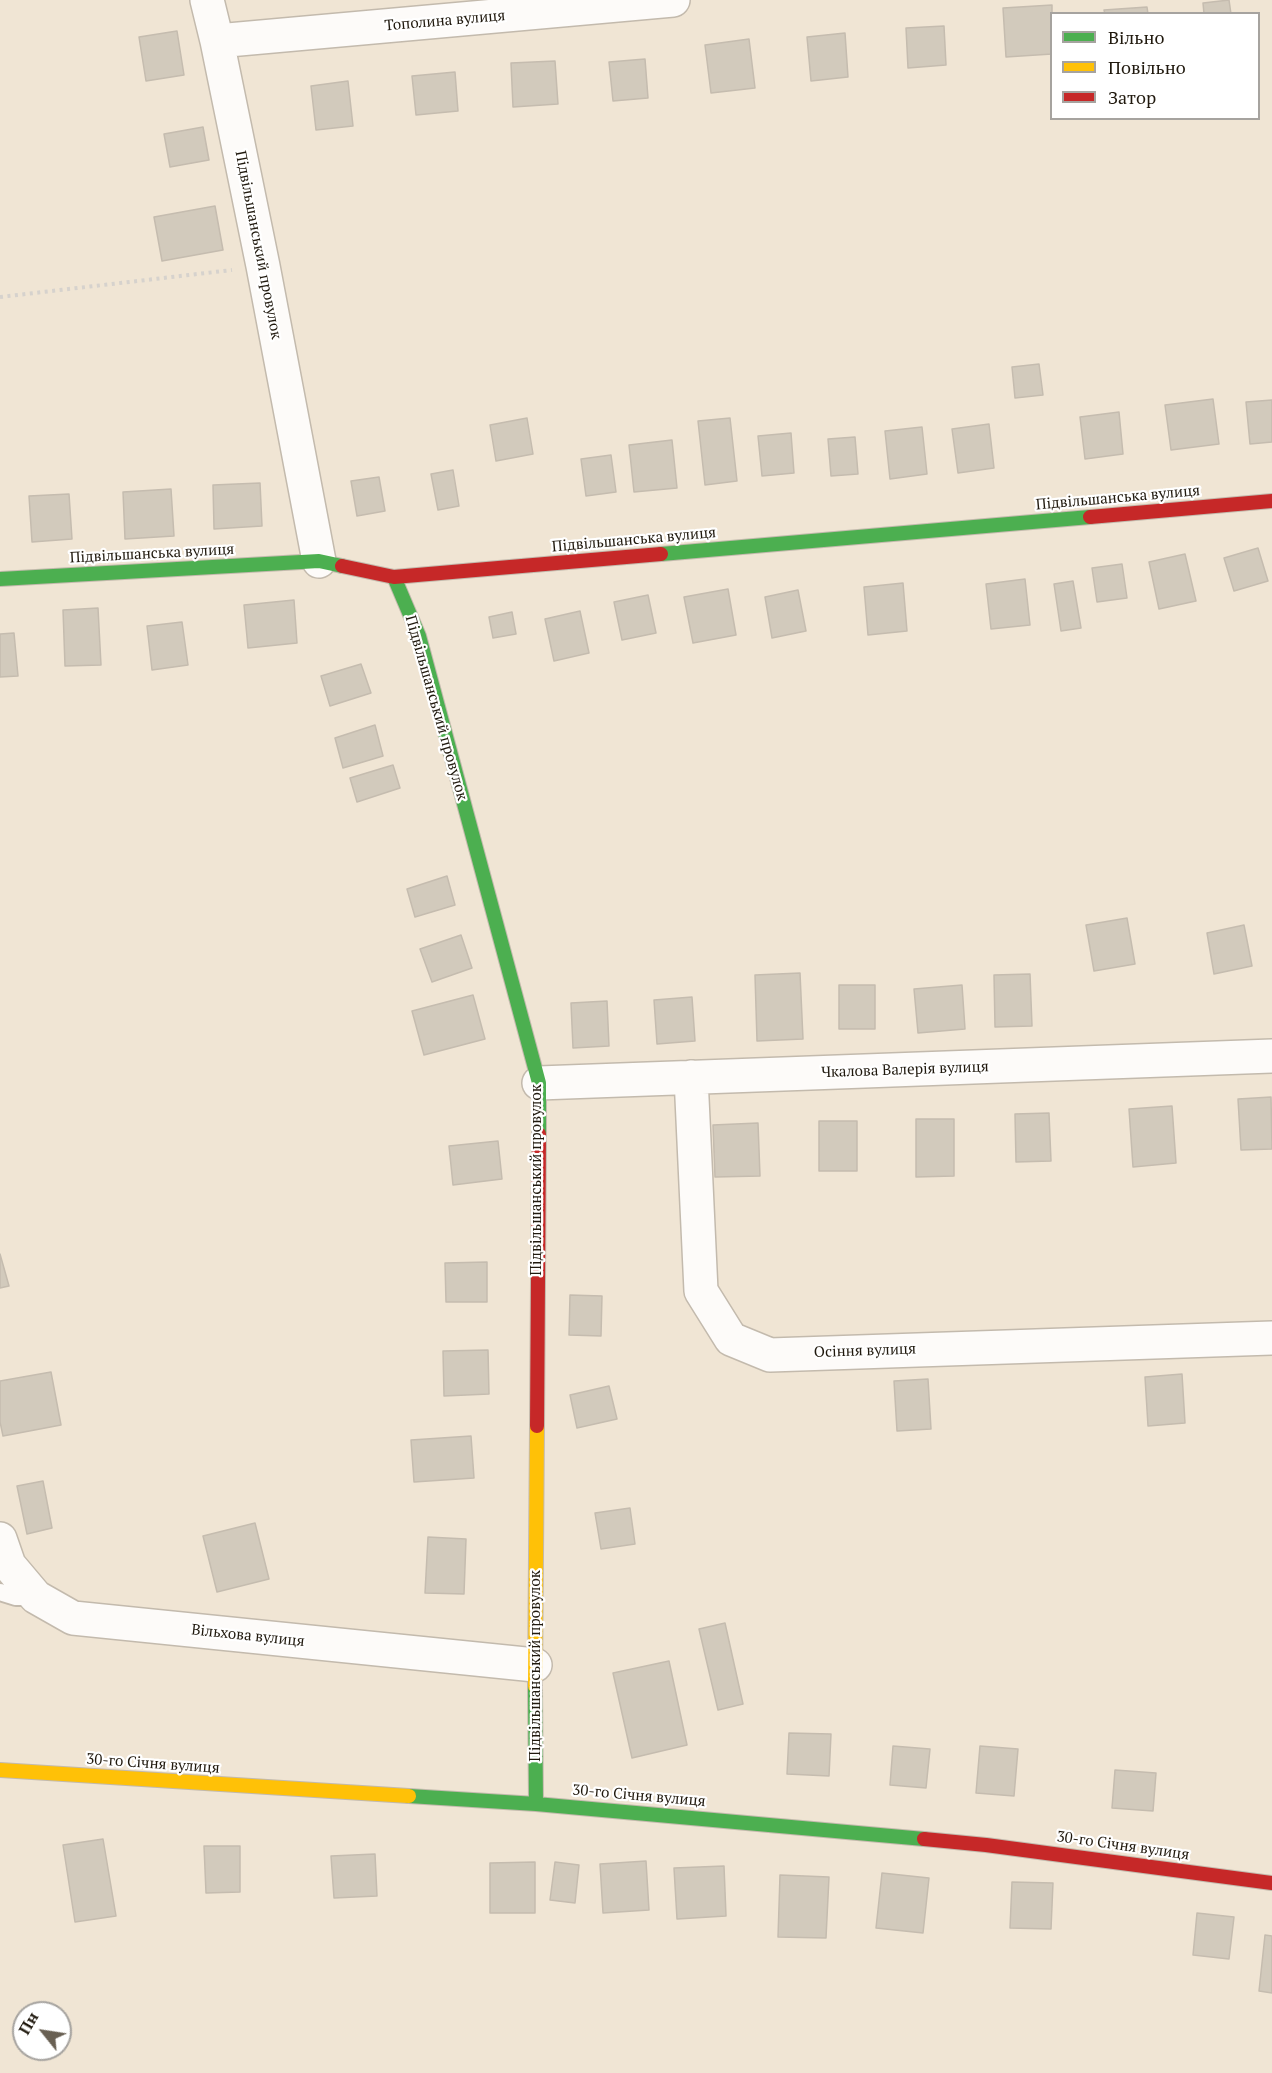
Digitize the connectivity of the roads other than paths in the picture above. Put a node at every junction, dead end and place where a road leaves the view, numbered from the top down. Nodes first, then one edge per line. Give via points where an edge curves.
1 (207, 0) edge
2 (673, 0) edge
3 (217, 41) junction
4 (1272, 501) edge
5 (319, 561) junction
6 (394, 577) junction
7 (0, 579) edge
8 (1272, 1056) edge
9 (691, 1077) junction
10 (539, 1083) junction
11 (1272, 1338) edge
12 (0, 1539) edge
13 (0, 1592) edge
14 (36, 1597) junction
15 (535, 1665) junction
16 (0, 1770) edge
17 (536, 1803) junction
18 (1272, 1883) edge

1 - 3 street, Підвільшанський провулок
2 - 3 street, Тополина вулиця
3 - 5 street, Підвільшанський провулок
4 - 6 street, Підвільшанська вулиця
5 - 6 street, Підвільшанська вулиця
5 - 7 street, Підвільшанська вулиця
6 - 10 street, Підвільшанський провулок via 418,636
8 - 9 street, Чкалова Валерія вулиця
9 - 10 street, Чкалова Валерія вулиця
9 - 11 street, Осіння вулиця via 701,1291 731,1339 770,1354
10 - 15 street, Підвільшанський провулок
12 - 14 street, Вільхова вулиця via 9,1565
13 - 14 lane
14 - 15 street, Вільхова вулиця via 73,1618
15 - 17 street, Підвільшанський провулок
16 - 17 street, 30-го Січня вулиця
17 - 18 street, 30-го Січня вулиця via 986,1845

